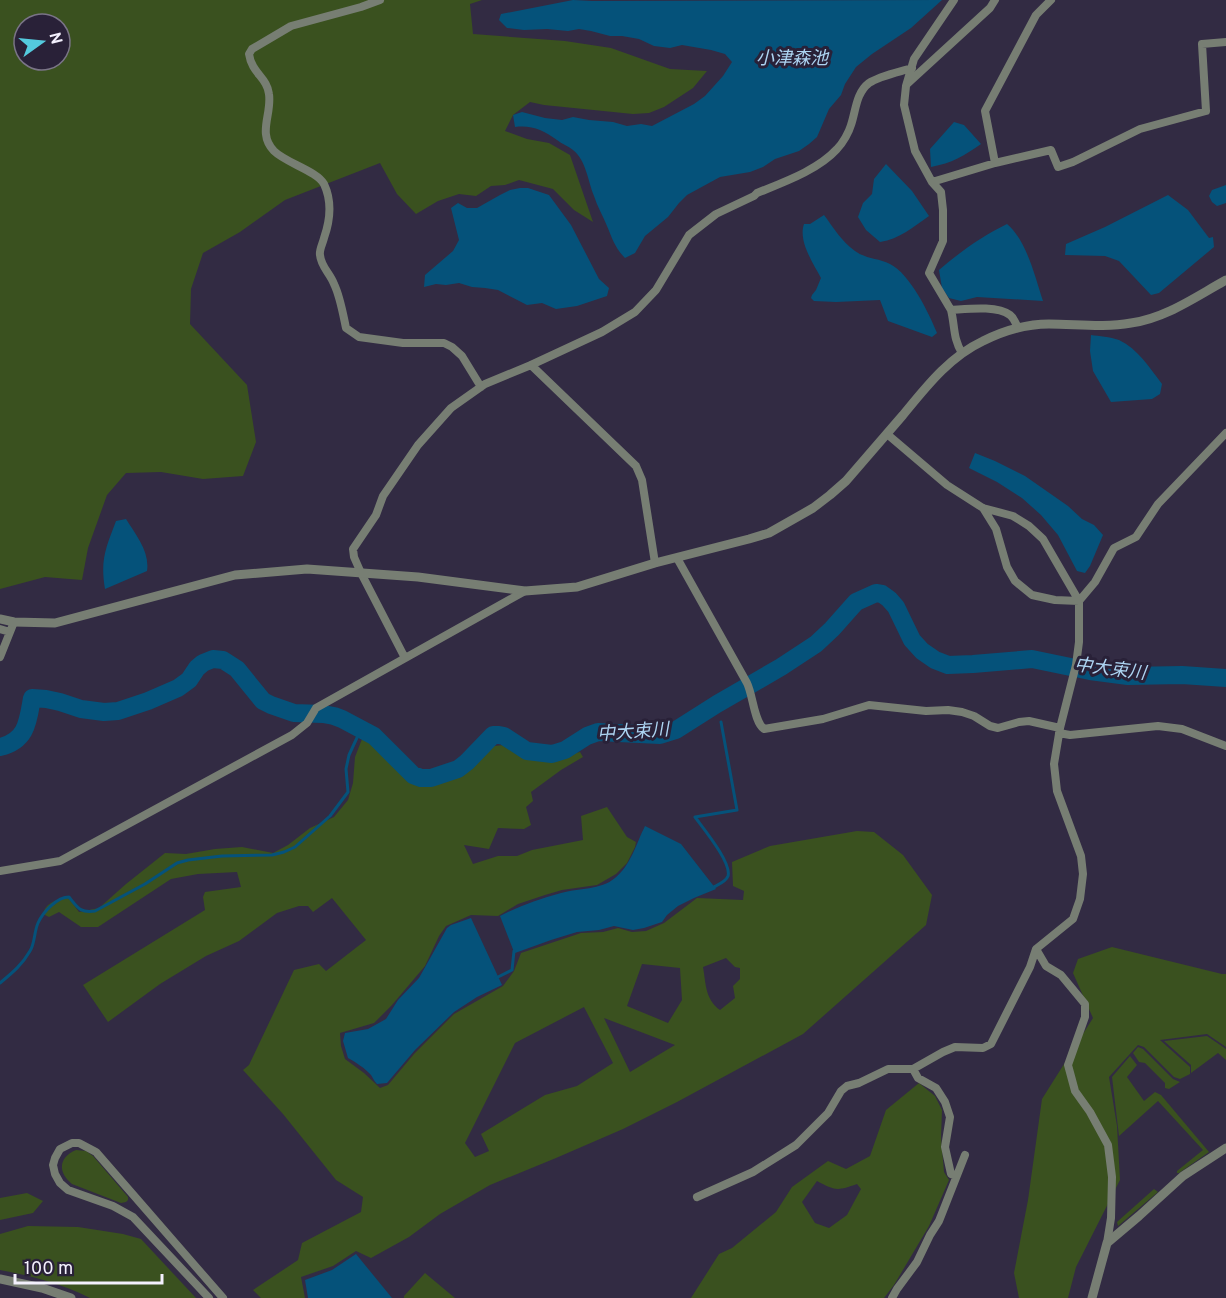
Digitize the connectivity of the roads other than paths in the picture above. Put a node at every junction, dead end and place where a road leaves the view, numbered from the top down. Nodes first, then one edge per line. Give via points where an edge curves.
1 (380, 0) edge
2 (954, 0) edge
3 (995, 0) edge
4 (1052, 0) edge
5 (1226, 42) edge
6 (912, 68) junction
7 (906, 86) junction
8 (995, 163) junction
9 (932, 182) junction
10 (1226, 280) edge
11 (951, 310) junction
12 (1018, 328) junction
13 (962, 353) junction
14 (531, 365) junction
15 (481, 387) junction
16 (1226, 433) edge
17 (887, 434) junction
18 (983, 508) junction
19 (677, 558) junction
20 (655, 563) junction
21 (362, 573) junction
22 (525, 591) junction
23 (1079, 601) junction
24 (0, 619) edge
25 (14, 622) junction
26 (0, 629) edge
27 (10, 632) junction
28 (0, 657) edge
29 (405, 658) junction
30 (1059, 730) junction
31 (1226, 746) edge
32 (0, 871) edge
33 (1036, 949) junction
34 (913, 1069) junction
35 (1226, 1148) edge
36 (965, 1155) dead end
37 (956, 1176) junction
38 (697, 1197) dead end
39 (1107, 1243) junction
40 (0, 1279) edge
41 (71, 1298) edge
42 (209, 1298) edge
43 (223, 1298) edge
44 (892, 1298) edge
45 (1092, 1298) edge

1 - 15 street via 291,26 252,49 249,54 253,69 266,83 270,96 265,132 268,144 324,184 330,206 329,223 319,253 334,283 346,328 359,337 444,343 462,356
2 - 6 street via 914,59
3 - 7 street
4 - 8 street via 1036,15 986,111
5 - 8 street via 1202,44 1206,111 1140,129 1058,167 1051,150
6 - 7 street
6 - 14 street via 871,82 861,90 851,126 824,161 716,214 688,235 656,290 635,312
7 - 9 street via 904,105 912,141
8 - 9 street
9 - 11 street via 940,192 944,210 943,241 929,273
10 - 12 street via 1145,321
11 - 12 street via 1001,311 1011,316
11 - 13 street via 955,342
12 - 13 street
13 - 17 street via 939,372
14 - 15 street
14 - 20 street via 636,466 642,480
15 - 21 street via 438,422 383,496 376,515 353,549
16 - 23 street via 1158,504 1136,537 1114,548
17 - 18 street via 947,485
17 - 19 street via 846,481 796,518 749,540
18 - 23 street via 1012,516 1043,539
18 - 23 street via 996,529 1015,581 1032,595
19 - 20 street
19 - 30 street via 749,687 759,724 764,729 823,719 869,705 962,712 998,728 1029,721
20 - 22 street via 577,587
21 - 22 street
21 - 25 street via 307,569 235,575 55,623
21 - 29 street
22 - 29 street
23 - 30 street via 1076,665
24 - 25 street
25 - 27 street
26 - 27 street
27 - 28 street
29 - 32 street via 316,708 307,723 292,735 60,861
30 - 31 street via 1070,735 1158,726 1182,729
30 - 33 street via 1053,764 1057,791 1081,856 1083,874 1073,919
33 - 34 street via 991,1044 983,1048 955,1047
33 - 39 street via 1046,966 1061,975 1085,1004 1085,1017 1068,1065 1075,1092 1108,1145 1112,1177
34 - 37 street via 918,1078 936,1088 945,1102 950,1117 945,1147 951,1174
34 - 38 street via 888,1069 847,1086 828,1113 796,1145 753,1172
35 - 39 street via 1183,1176
36 - 37 street
37 - 44 street via 939,1221
39 - 45 street
40 - 41 street
42 - 43 street via 133,1217 60,1183 53,1165 60,1149 72,1143 96,1152

